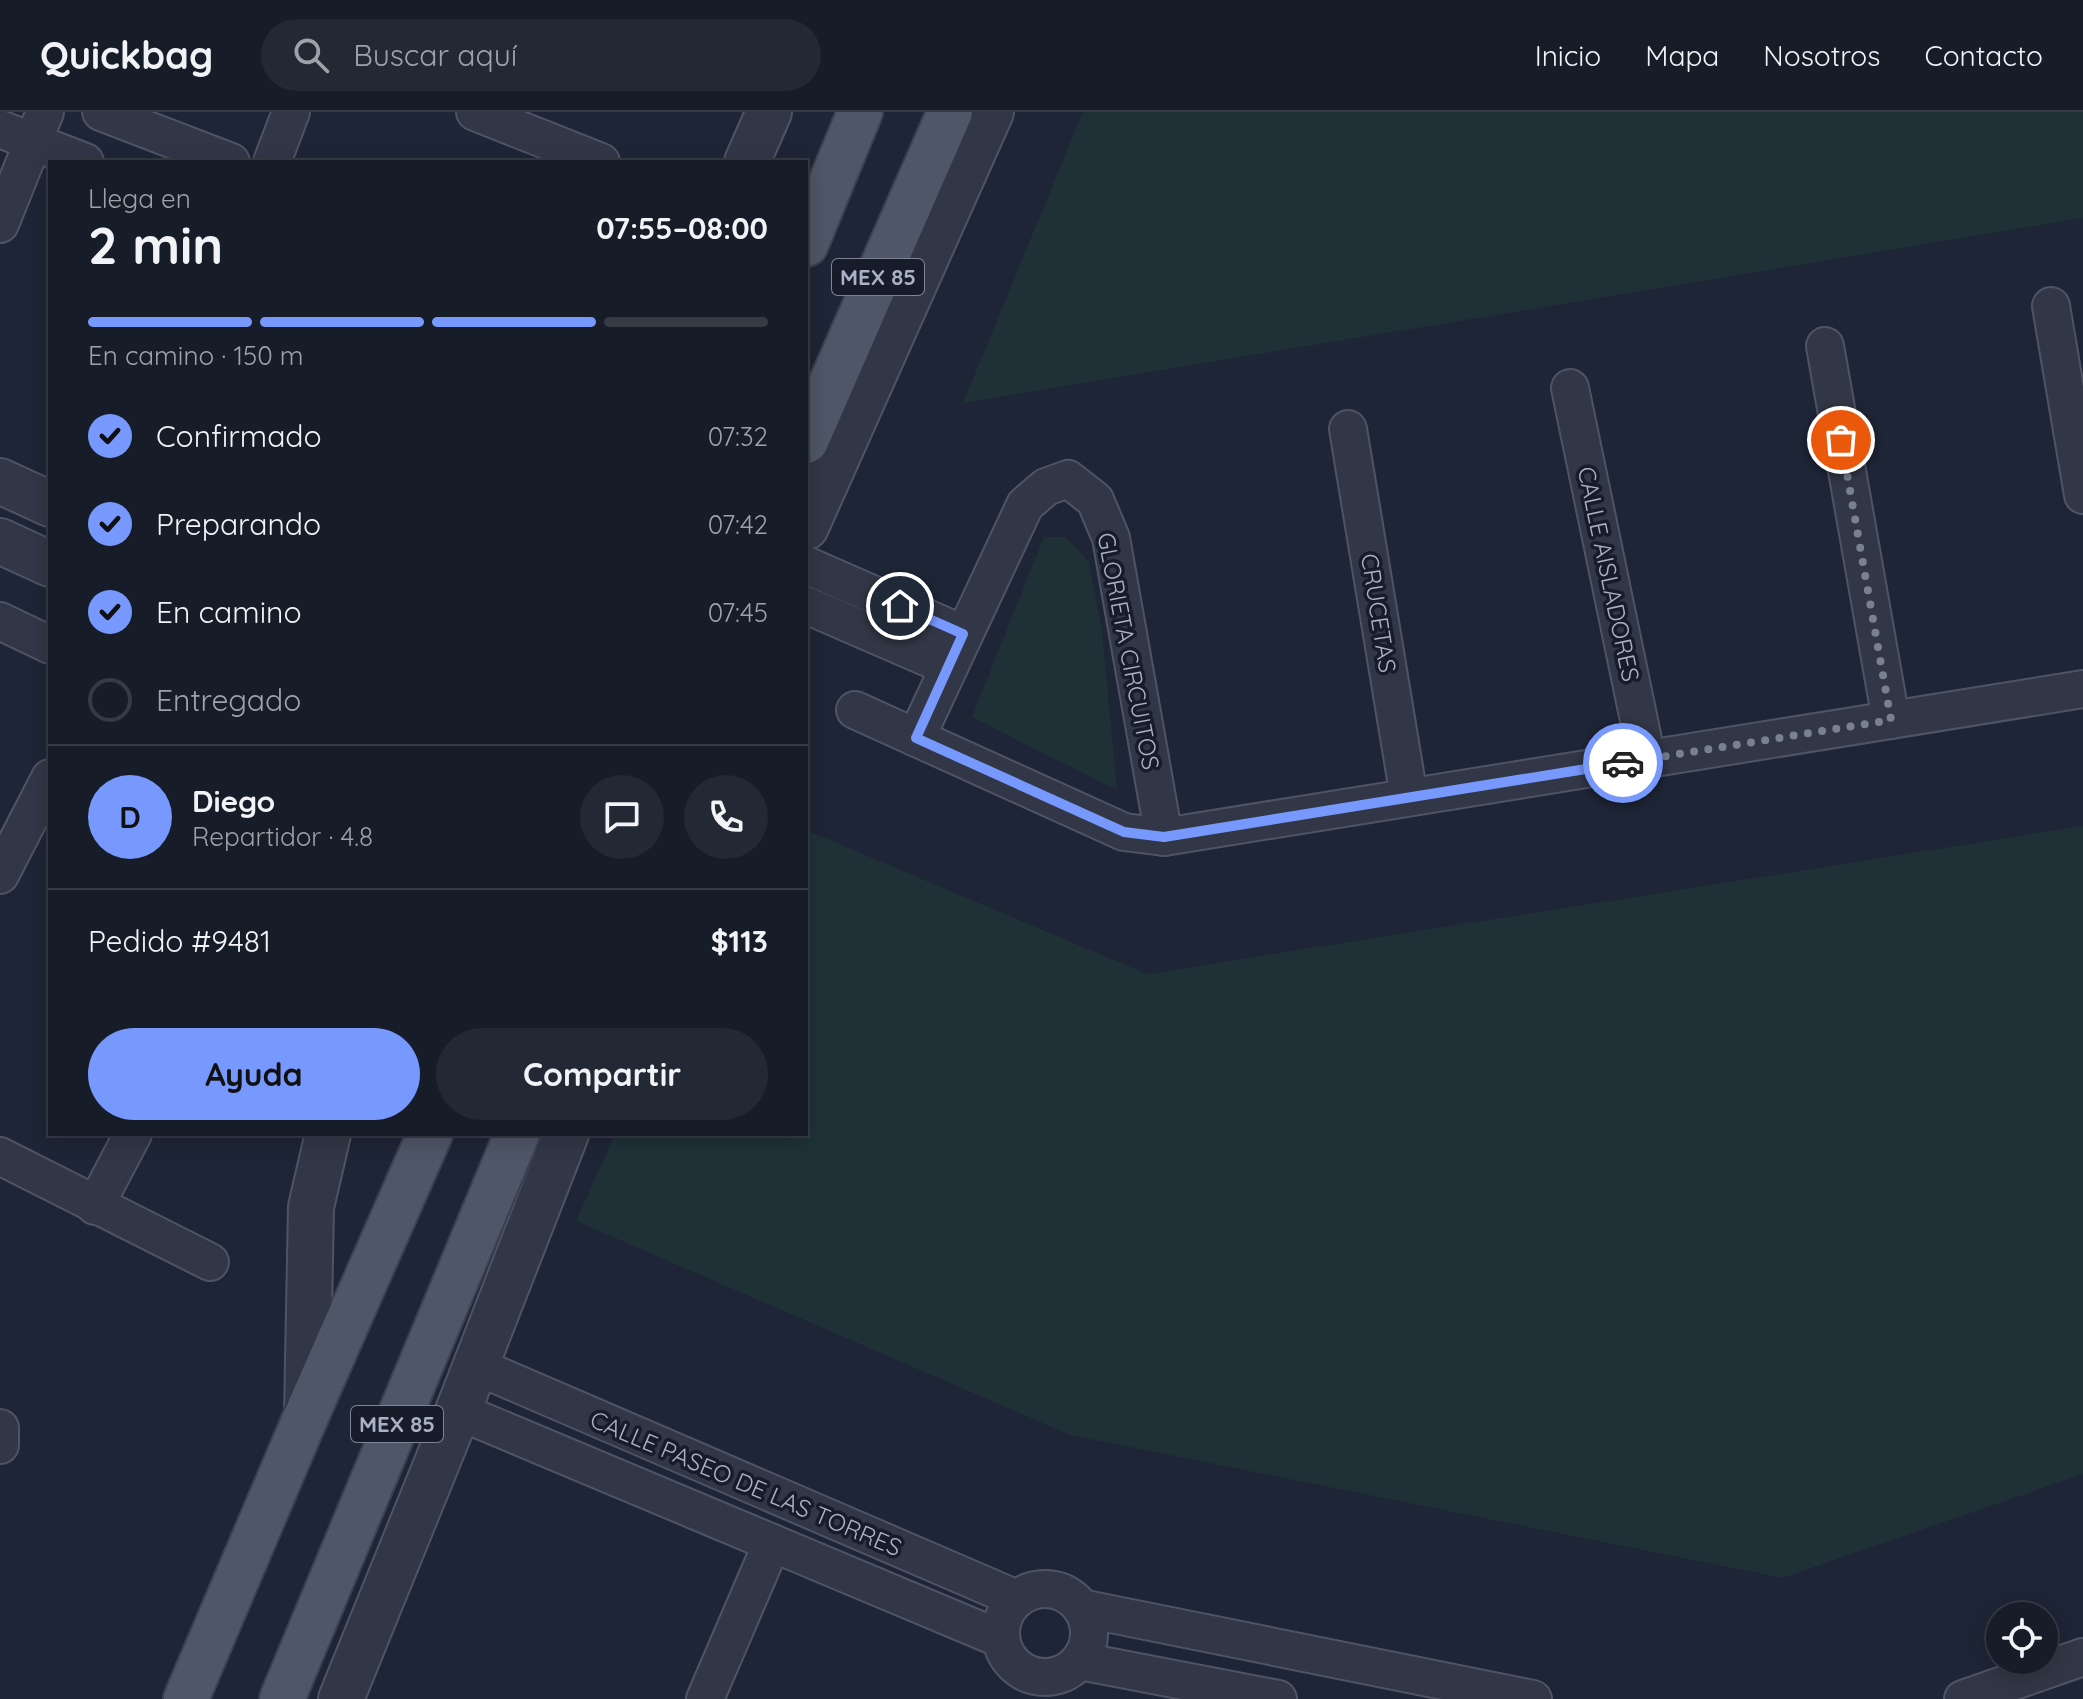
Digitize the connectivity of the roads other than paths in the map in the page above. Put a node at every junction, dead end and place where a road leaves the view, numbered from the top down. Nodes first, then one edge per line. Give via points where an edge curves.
1 (101, 112) edge
2 (291, 112) edge
3 (475, 112) edge
4 (769, 112) edge
5 (860, 112) edge
6 (950, 112) edge
7 (991, 112) edge
8 (26, 128) edge
9 (82, 160) edge
10 (226, 160) edge
11 (273, 160) edge
12 (596, 160) edge
13 (748, 160) edge
14 (815, 212) edge
15 (0, 224) edge
16 (808, 237) edge
17 (2051, 306) dead end
18 (1825, 346) dead end
19 (1570, 388) dead end
20 (1348, 429) dead end
21 (808, 436) edge
22 (0, 481) edge
23 (2083, 495) edge
24 (48, 503) edge
25 (808, 523) edge
26 (0, 541) edge
27 (48, 563) edge
28 (808, 566) edge
29 (808, 606) edge
30 (0, 621) edge
31 (963, 634) junction
32 (48, 644) edge
33 (949, 667) junction
34 (2083, 689) edge
35 (855, 710) dead end
36 (1891, 720) junction
37 (916, 738) junction
38 (1647, 759) junction
39 (48, 782) edge
40 (1409, 797) junction
41 (1164, 837) junction
42 (0, 875) edge
43 (132, 1136) edge
44 (328, 1136) edge
45 (429, 1136) edge
46 (516, 1136) edge
47 (565, 1136) edge
48 (0, 1156) edge
49 (95, 1206) junction
50 (210, 1262) dead end
51 (476, 1366) junction
52 (458, 1411) junction
53 (307, 1414) junction
54 (604, 1423) junction
55 (584, 1465) junction
56 (772, 1543) junction
57 (1017, 1599) junction
58 (1081, 1608) junction
59 (1001, 1639) junction
60 (2083, 1657) edge
61 (1080, 1661) junction
62 (1024, 1686) edge
63 (186, 1699) edge
64 (282, 1699) edge
65 (341, 1699) edge
66 (705, 1699) edge
67 (1278, 1699) edge
68 (1533, 1699) edge
69 (1963, 1699) edge

1 - 10 street
2 - 11 street
3 - 12 street
4 - 13 street
5 - 14 main road, MEX 85
6 - 21 main road, MEX 85
7 - 25 street
8 - 9 street
8 - 15 street
14 - 16 main road, MEX 85
17 - 23 street
18 - 36 street
19 - 38 street, CALLE AISLADORES
20 - 40 street, CRUCETAS
22 - 24 street
26 - 27 street
28 - 31 street
29 - 33 street
30 - 32 street
31 - 33 street
31 - 41 street, GLORIETA CIRCUITOS via 1025,505 1046,487 1068,479 1095,500 1111,538
33 - 37 street
34 - 36 street
35 - 37 street
36 - 38 street
37 - 41 street via 1124,832
38 - 40 street
39 - 42 street
40 - 41 street
43 - 49 street
44 - 53 street via 311,1207
45 - 53 main road
46 - 64 main road, MEX 85
47 - 51 street
48 - 49 street
49 - 50 street
51 - 52 street
51 - 54 street, CALLE PASEO DE LAS TORRES
52 - 55 street, CALLE PASEO DE LAS TORRES
52 - 65 street
53 - 63 main road
54 - 55 street
54 - 57 street, CALLE PASEO DE LAS TORRES
55 - 56 street, CALLE PASEO DE LAS TORRES
56 - 59 street, CALLE PASEO DE LAS TORRES
56 - 66 street
57 - 58 street via 1045,1589 1059,1591
57 - 59 street via 1001,1623
58 - 61 street via 1089,1635
58 - 68 street
59 - 62 street
60 - 69 street
61 - 62 street
61 - 67 street

